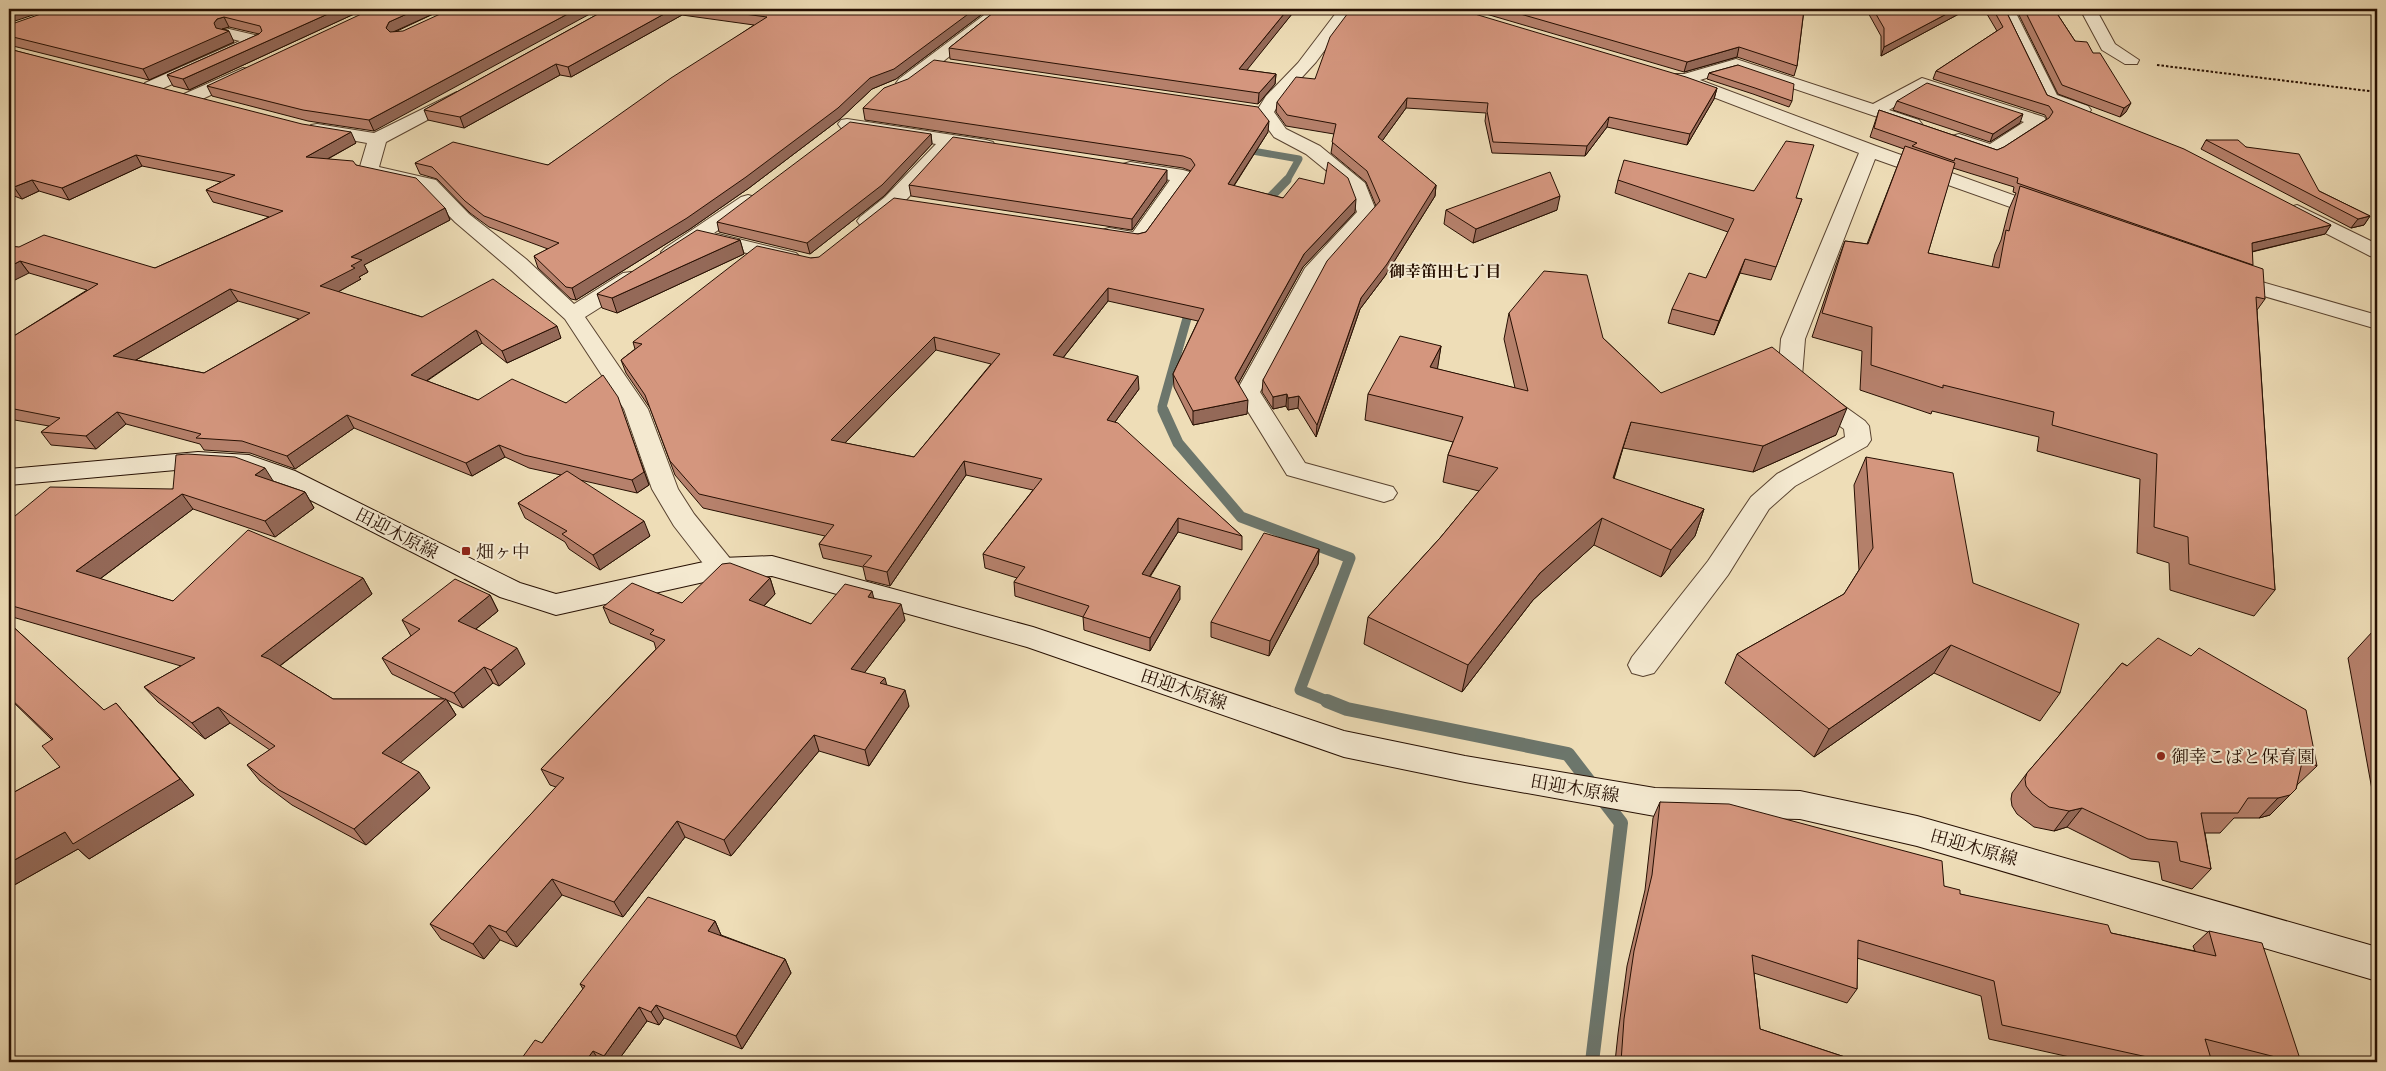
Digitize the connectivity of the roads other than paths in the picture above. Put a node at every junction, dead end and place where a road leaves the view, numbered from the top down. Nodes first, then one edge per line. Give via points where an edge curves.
1 (1001, 9) edge
2 (1347, 9) edge
3 (2006, 9) edge
4 (2088, 9) edge
5 (229, 34) edge
6 (2132, 60) road end
7 (931, 62) junction
8 (260, 65) edge
9 (951, 65) edge
10 (1666, 74) edge
11 (1684, 80) junction
12 (132, 83) edge
13 (474, 87) edge
14 (151, 88) junction
15 (887, 91) edge
16 (190, 98) junction
17 (217, 104) edge
18 (864, 108) edge
19 (1874, 111) junction
20 (2096, 116) edge
21 (299, 125) edge
22 (1928, 129) edge
23 (1946, 136) edge
24 (376, 139) junction
25 (950, 140) junction
26 (1008, 149) edge
27 (1869, 150) junction
28 (1115, 166) edge
29 (764, 188) edge
30 (2279, 202) edge
31 (2067, 221) edge
32 (1089, 231) edge
33 (853, 232) edge
34 (698, 235) junction
35 (2377, 252) edge
36 (804, 261) edge
37 (2208, 271) edge
38 (573, 315) junction
39 (2377, 322) edge
40 (9, 477) edge
41 (1384, 493) dead end
42 (722, 568) junction
43 (1643, 665) dead end
44 (2377, 964) edge

1 - 7 street
2 - 41 street via 1331,34 1295,76 1256,111 1280,133 1314,150 1358,187 1367,213 1316,268 1248,392 1296,469
3 - 20 street via 2050,98
4 - 6 street via 2108,47
5 - 14 street via 257,40
7 - 9 street
7 - 15 street via 903,85
8 - 16 street
10 - 11 street
11 - 19 street via 1736,64
11 - 27 street
12 - 14 street
13 - 24 street
14 - 16 street
16 - 17 street
18 - 25 street via 839,130
19 - 22 street
19 - 23 street via 1922,83 2038,121 1992,151
21 - 24 street
24 - 38 street via 369,170 429,184 462,218
25 - 26 street
25 - 33 street via 902,203
27 - 31 street
27 - 43 street via 1793,339 1790,380 1856,426 1858,440 1786,480 1760,503 1718,568
28 - 32 street via 1183,176 1138,239
29 - 34 street
30 - 35 street
34 - 36 street
34 - 38 street
37 - 39 street
38 - 42 street via 636,409 664,490
40 - 42 street, 田迎木原線 via 198,460 249,463 286,476 510,590 556,605
42 - 44 street, 田迎木原線 via 772,566 1033,638 1344,744 1655,802 1800,806 1820,810 1917,831

